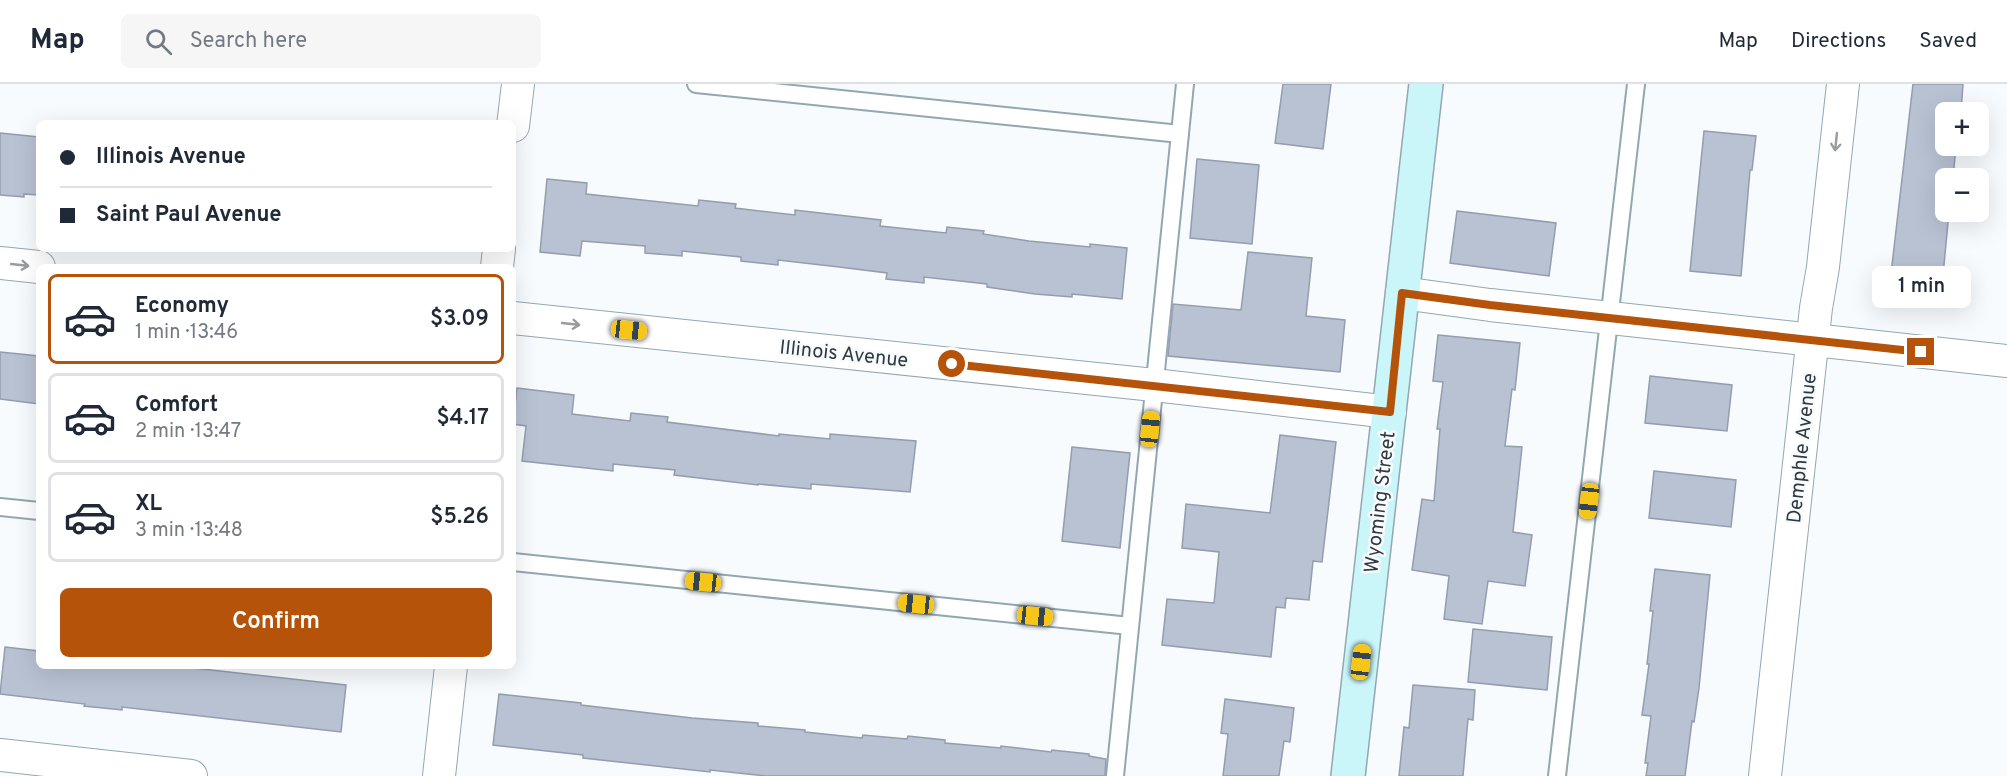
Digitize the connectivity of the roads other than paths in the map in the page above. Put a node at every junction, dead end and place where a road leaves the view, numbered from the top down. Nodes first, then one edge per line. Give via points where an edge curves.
1 (518, 84) edge
2 (696, 84) edge
3 (1185, 84) edge
4 (1426, 84) edge
5 (1636, 84) edge
6 (1843, 84) edge
7 (514, 120) edge
8 (1180, 134) junction
9 (0, 263) edge
10 (36, 267) edge
11 (1402, 293) junction
12 (516, 318) edge
13 (1610, 318) junction
14 (1814, 340) junction
15 (2007, 361) edge
16 (1154, 385) junction
17 (1390, 412) junction
18 (0, 507) edge
19 (36, 511) edge
20 (516, 562) edge
21 (1130, 626) junction
22 (451, 669) edge
23 (0, 755) edge
24 (191, 776) edge
25 (439, 776) edge
26 (1115, 776) edge
27 (1348, 776) edge
28 (1557, 776) edge
29 (1765, 776) edge

1 - 7 street
2 - 8 lane
3 - 8 lane
4 - 11 street, Wyoming Street
5 - 13 lane
6 -> 14 street, Demphle Avenue
8 - 16 lane
9 -> 10 street
11 - 13 street
11 - 17 street, Wyoming Street
12 -> 16 street, Illinois Avenue
13 - 14 street
13 - 28 lane
14 - 15 street
14 - 29 street, Demphle Avenue
16 - 17 street, Illinois Avenue
16 - 21 lane
17 - 27 street, Wyoming Street
18 - 19 lane
20 - 21 lane
21 - 26 lane
22 - 25 street
23 - 24 street

